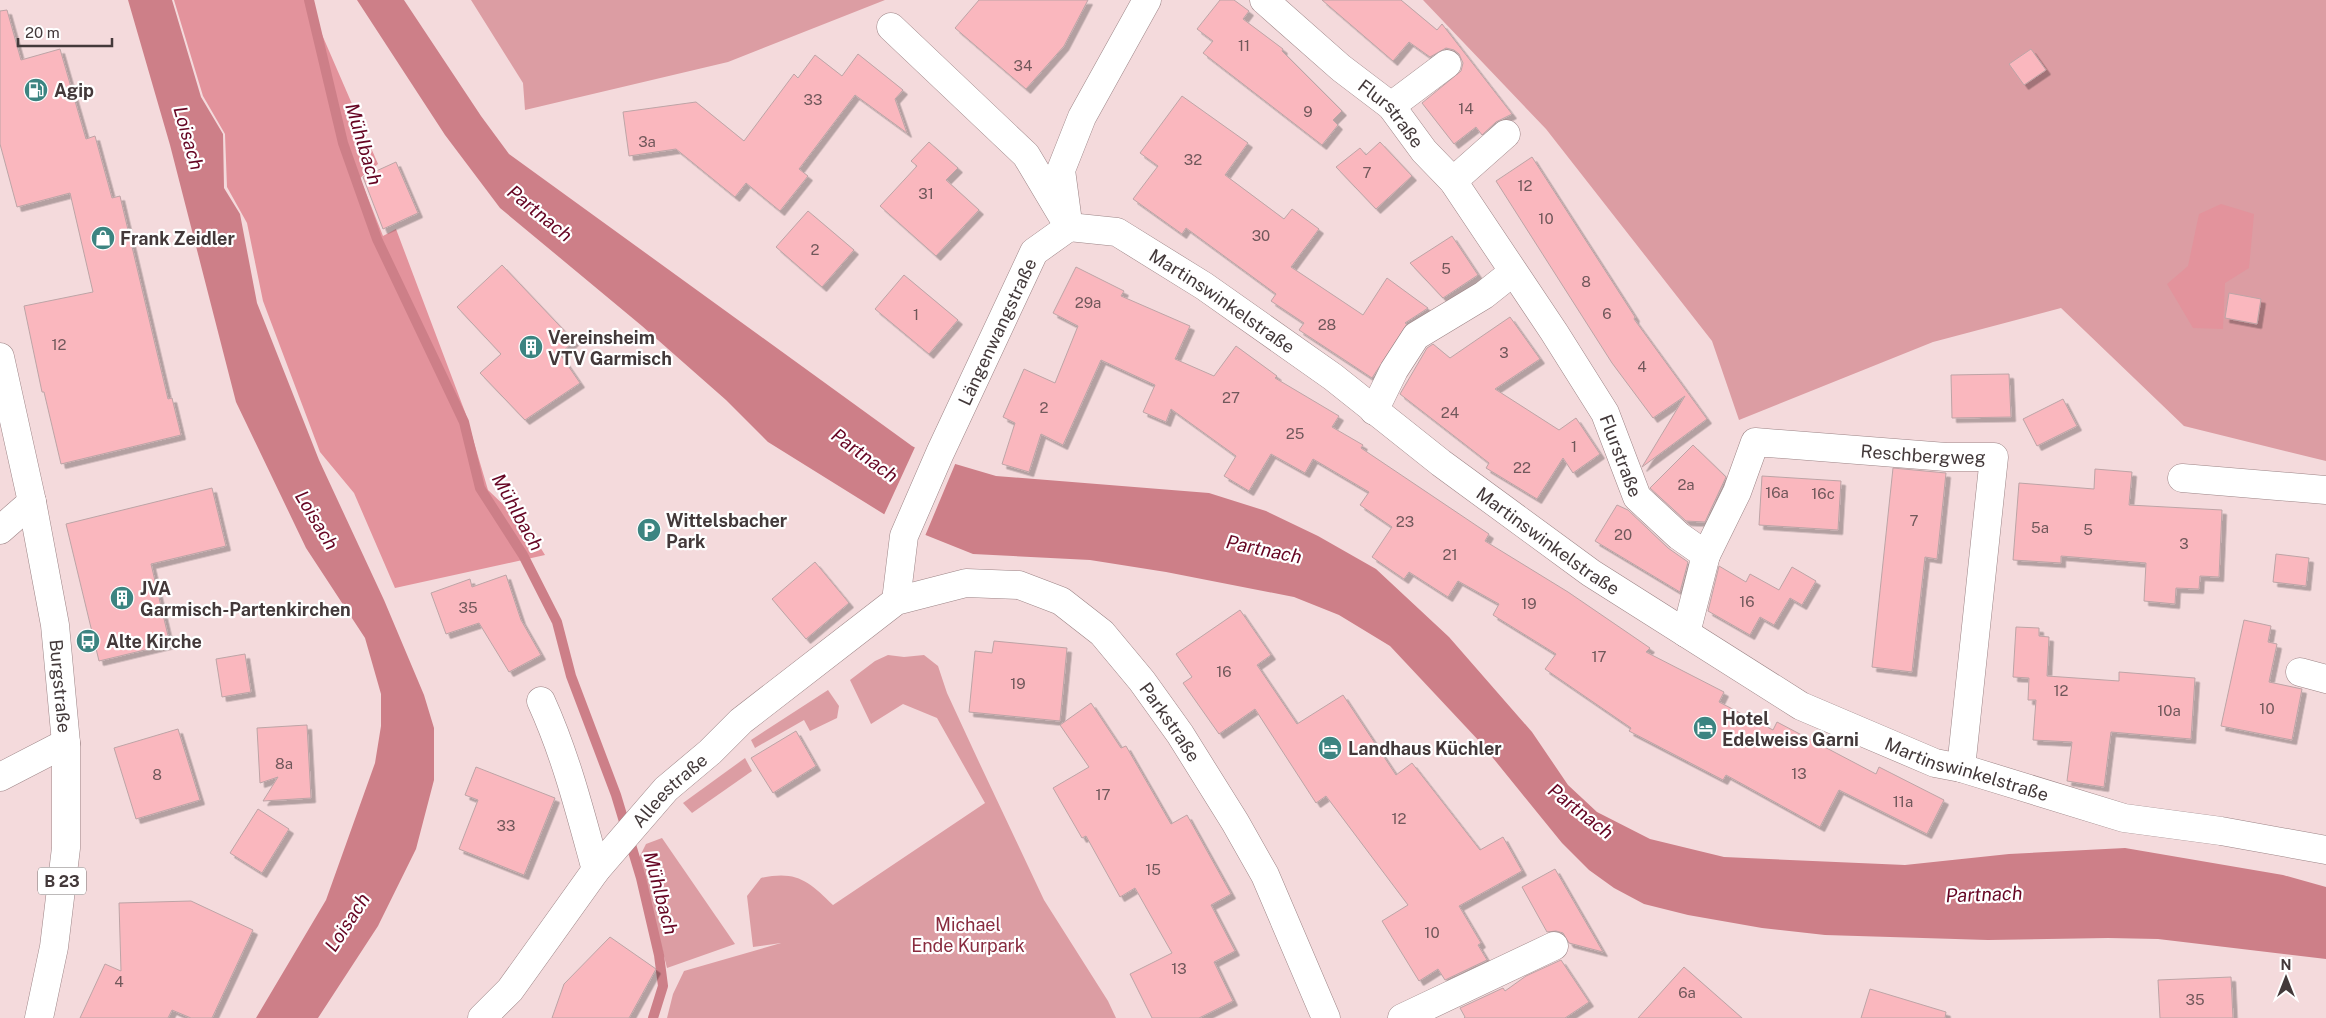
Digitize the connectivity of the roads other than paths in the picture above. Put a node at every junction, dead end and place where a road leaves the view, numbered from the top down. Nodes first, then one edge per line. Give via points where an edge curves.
1 (1146, 0) edge
2 (1264, 0) edge
3 (891, 27) dead end
4 (1447, 64) dead end
5 (1390, 106) junction
6 (1506, 134) dead end
7 (1453, 181) junction
8 (1069, 228) junction
9 (1513, 272) junction
10 (0, 357) edge
11 (1374, 410) junction
12 (2182, 478) dead end
13 (2326, 490) edge
14 (32, 502) junction
15 (0, 530) edge
16 (1706, 556) junction
17 (896, 602) junction
18 (1686, 633) junction
19 (2300, 672) dead end
20 (2326, 679) edge
21 (541, 701) dead end
22 (66, 743) junction
23 (1961, 768) junction
24 (0, 777) edge
25 (2326, 850) edge
26 (596, 870) junction
27 (1554, 946) dead end
28 (39, 1018) edge
29 (482, 1018) edge
30 (1326, 1018) edge
31 (1402, 1018) edge

1 - 8 street via 1082,117 1061,170
2 - 5 street, Flurstraße via 1340,68
3 - 8 street via 1026,155
4 - 5 street
5 - 7 street, Flurstraße via 1424,151
6 - 7 street
7 - 9 street, Flurstraße
8 - 11 street, Martinswinkelstraße via 1117,232 1204,286 1333,376
8 - 17 street, Längenwangstraße via 1034,252 940,453 904,536
9 - 11 street via 1484,296 1416,336
9 - 16 street, Flurstraße via 1605,413 1637,497
10 - 14 street, Burgstraße / B 23
11 - 18 street, Martinswinkelstraße via 1591,573
12 - 13 street
14 - 15 street
14 - 22 street, Burgstraße / B 23 via 55,625
16 - 18 street
16 - 23 street, Reschbergweg via 1737,492 1755,442 1946,457 1994,457
17 - 26 street, Alleestraße via 741,721 666,789
17 - 30 street, Parkstraße via 966,583 1019,585 1061,601 1102,633 1142,681 1226,806 1265,874
18 - 23 street, Martinswinkelstraße via 1801,706 1935,763
19 - 20 street
21 - 26 street via 572,781
22 - 24 street
22 - 28 street, Burgstraße / B 23 via 66,848 54,947
23 - 25 street, Martinswinkelstraße via 2124,818
26 - 29 street, Alleestraße via 510,990
27 - 31 street

